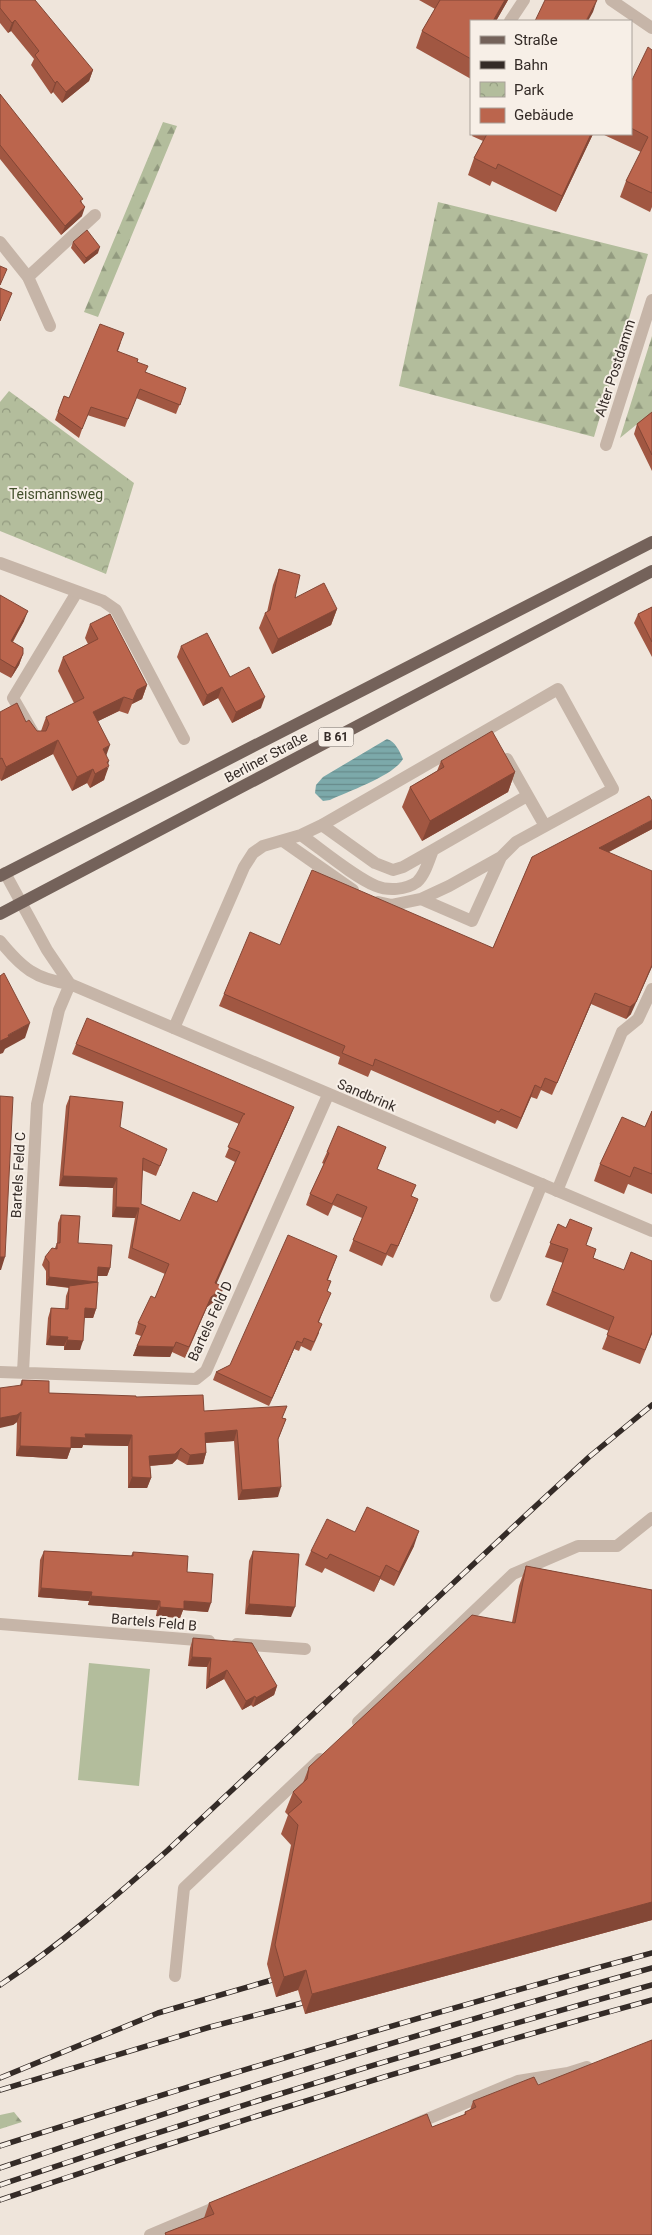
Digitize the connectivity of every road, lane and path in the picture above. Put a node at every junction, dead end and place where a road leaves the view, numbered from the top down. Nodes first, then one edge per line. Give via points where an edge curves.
1 (524, 0) edge
2 (611, 0) edge
3 (511, 20) edge
4 (652, 28) edge
5 (95, 215) dead end
6 (0, 242) edge
7 (28, 277) junction
8 (652, 300) edge
9 (50, 326) dead end
10 (606, 445) dead end
11 (652, 542) edge
12 (0, 563) edge
13 (652, 571) edge
14 (77, 592) junction
15 (494, 737) junction
16 (36, 738) edge
17 (184, 739) dead end
18 (527, 796) junction
19 (322, 825) junction
20 (545, 826) junction
21 (301, 836) junction
22 (283, 841) junction
23 (433, 850) junction
24 (501, 857) junction
25 (2, 874) edge
26 (422, 899) junction
27 (20, 904) junction
28 (0, 914) edge
29 (0, 941) edge
30 (70, 984) junction
31 (652, 989) edge
32 (174, 1028) junction
33 (328, 1095) junction
34 (542, 1184) junction
35 (557, 1191) junction
36 (652, 1231) edge
37 (496, 1296) dead end
38 (0, 1372) edge
39 (22, 1372) junction
40 (652, 1518) edge
41 (0, 1624) edge
42 (305, 1650) dead end
43 (348, 1731) edge
44 (327, 1751) edge
45 (175, 1976) dead end
46 (596, 2065) edge
47 (401, 2130) edge
48 (230, 2201) edge
49 (150, 2235) edge

1 - 3 street
2 - 4 street
5 - 7 street
6 - 7 street
7 - 9 street
8 - 10 street, Alter Postdamm
11 - 25 main road, Berliner Straße / B 61
12 - 14 street
13 - 27 main road, Berliner Straße / B 61
14 - 16 street via 13,698
14 - 17 street via 103,601 116,610
15 - 18 street
15 - 19 street
15 - 20 street via 558,689 613,789
18 - 20 street
18 - 23 street
19 - 21 street
19 - 23 street via 384,868 402,867
20 - 24 street via 516,842
21 - 22 street
21 - 23 street via 365,880 386,888 406,887 417,882
22 - 26 street via 344,886 375,902 392,905
22 - 32 street via 253,853 244,867
24 - 26 street
24 - 26 street via 472,921
25 - 27 street
27 - 28 main road, Berliner Straße / B 61
27 - 30 street
29 - 30 street, Sandbrink via 20,965 48,981
30 - 32 street, Sandbrink
30 - 39 street, Bartels Feld C via 59,1010 37,1104
31 - 35 street via 638,1019 622,1032
32 - 33 street, Sandbrink
33 - 34 street, Sandbrink
33 - 39 street, Bartels Feld D via 206,1371 196,1379
34 - 35 street, Sandbrink
34 - 37 street
35 - 36 street, Sandbrink
38 - 39 street, Bartels Feld D
40 - 43 street via 617,1546 578,1546 512,1574
41 - 42 street, Bartels Feld B
44 - 45 street via 184,1888
46 - 47 street via 518,2082
48 - 49 street

